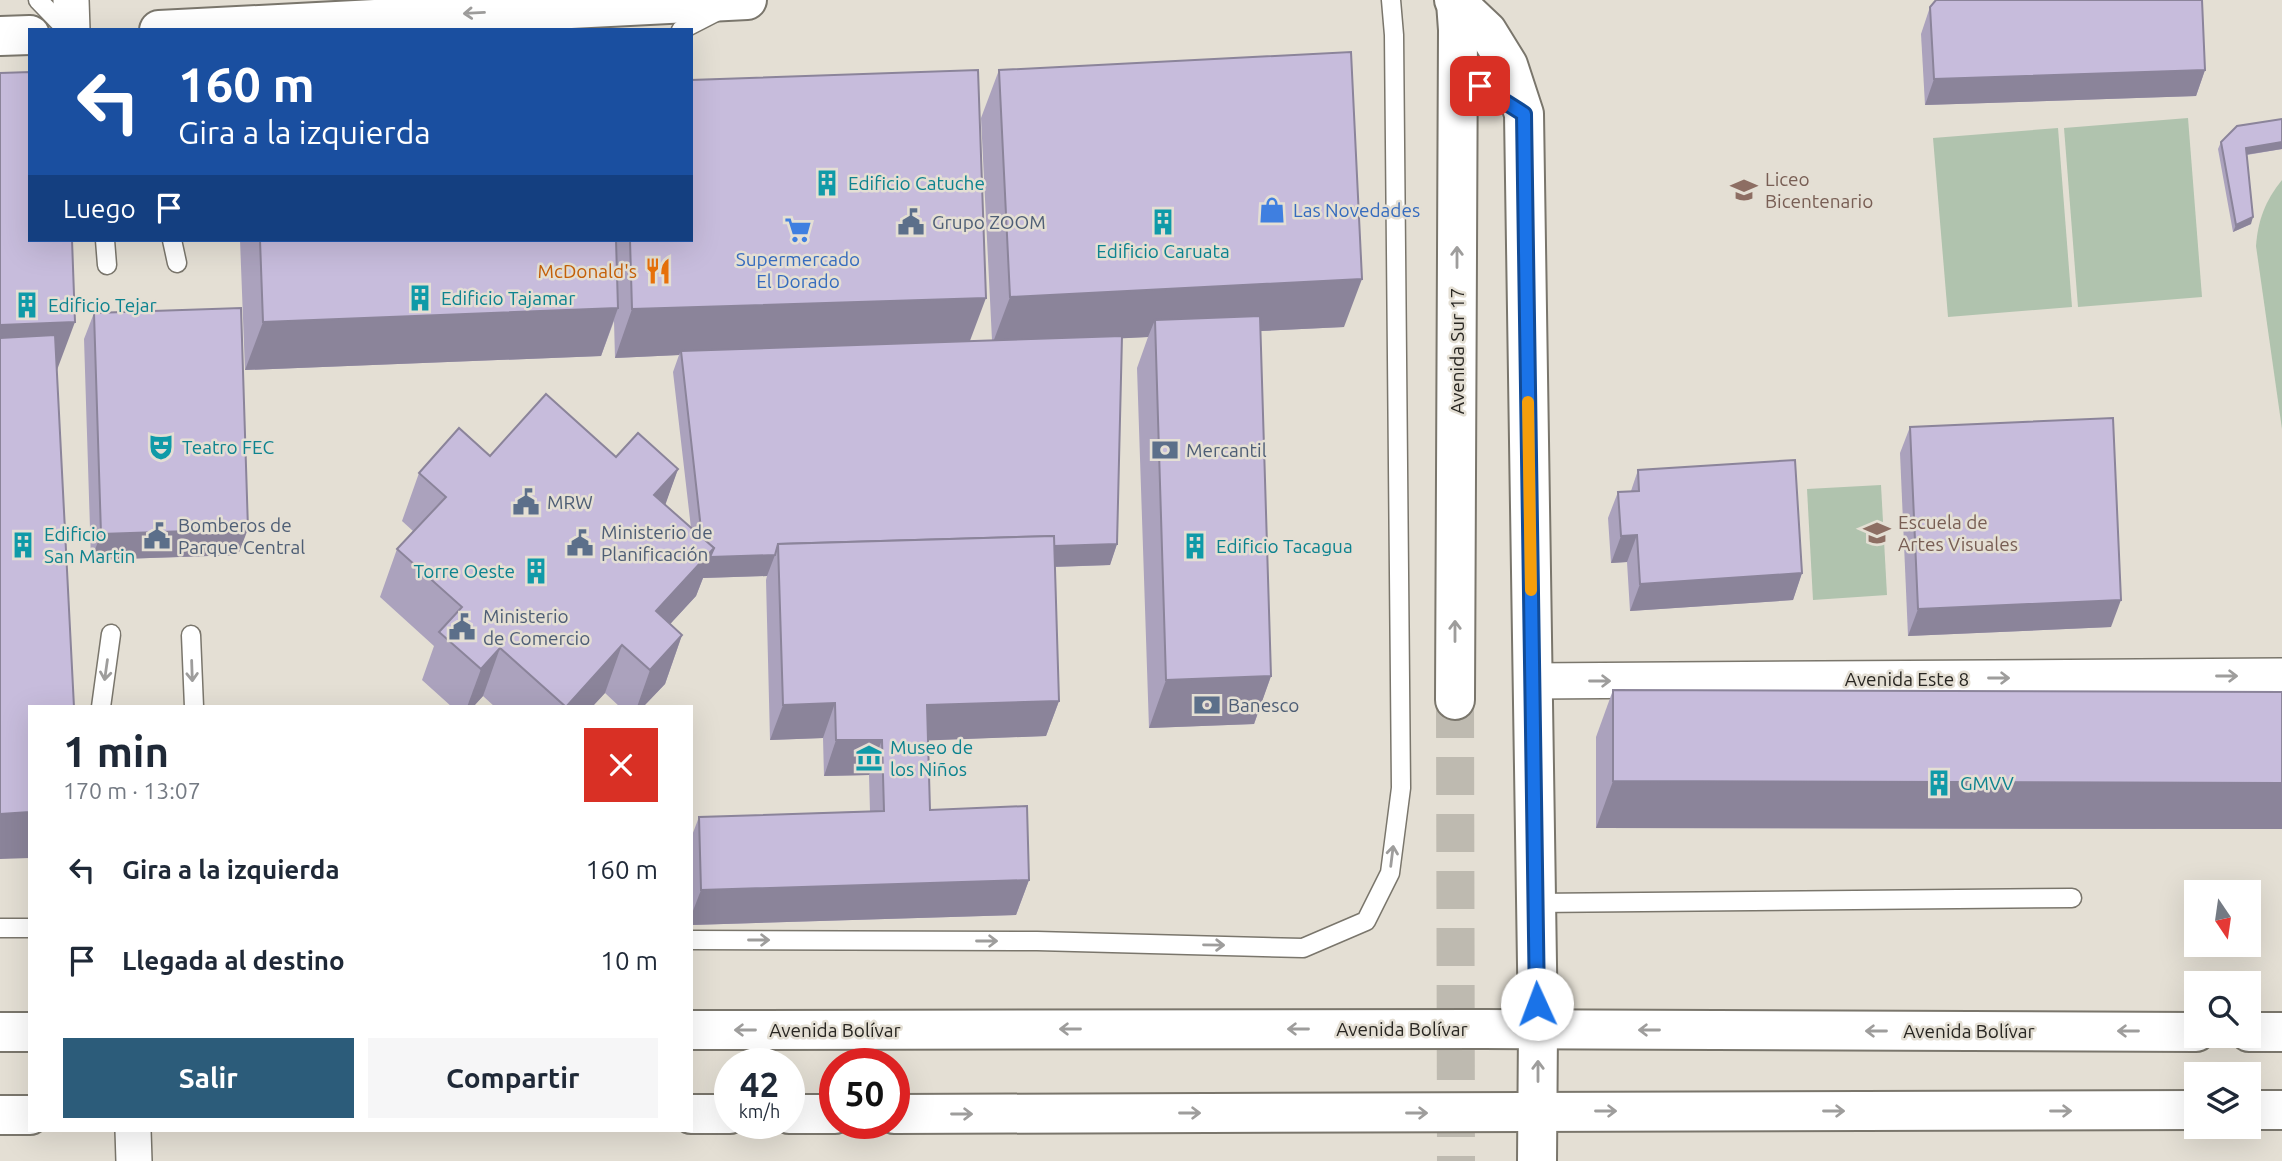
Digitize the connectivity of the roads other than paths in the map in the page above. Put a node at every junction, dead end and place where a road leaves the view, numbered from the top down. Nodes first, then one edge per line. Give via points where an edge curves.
1 (38, 0) edge
2 (71, 0) edge
3 (738, 0) edge
4 (747, 0) edge
5 (1391, 0) edge
6 (1455, 1) edge
7 (67, 28) edge
8 (69, 28) edge
9 (198, 28) edge
10 (685, 28) edge
11 (28, 35) edge
12 (0, 36) edge
13 (1458, 72) junction
14 (1524, 114) junction
15 (105, 242) edge
16 (172, 242) edge
17 (177, 263) dead end
18 (107, 265) dead end
19 (111, 634) dead end
20 (191, 635) dead end
21 (2282, 676) edge
22 (1532, 681) junction
23 (1455, 700) tunnel mouth
24 (101, 705) edge
25 (194, 705) edge
26 (2072, 898) dead end
27 (1534, 903) junction
28 (0, 928) edge
29 (28, 928) edge
30 (693, 940) edge
31 (1538, 1029) junction
32 (693, 1030) edge
33 (0, 1032) edge
34 (28, 1032) edge
35 (2184, 1032) edge
36 (2261, 1032) edge
37 (2282, 1032) edge
38 (2184, 1110) edge
39 (2261, 1110) edge
40 (2282, 1110) edge
41 (1538, 1113) junction
42 (693, 1114) edge
43 (714, 1114) edge
44 (910, 1114) edge
45 (0, 1115) edge
46 (28, 1115) edge
47 (133, 1132) edge
48 (134, 1161) edge
49 (1537, 1161) edge

1 - 7 lane
2 - 8 street
3 - 4 main road
3 -> 9 main road
3 - 10 lane
30 -> 5 lane via 1303,947 1366,921 1390,873 1401,788
6 - 13 main road, Avenida Sur 17
6 - 14 main road, Avenida Sur 17 via 1487,31 1508,65
11 - 12 main road
13 - 14 main road
23 -> 13 main road, Avenida Sur 17
14 - 22 main road, Avenida Sur 17
15 - 18 lane
16 - 17 lane
19 -> 24 lane
20 -> 25 lane
22 -> 21 street, Avenida Este 8
22 - 27 main road, Avenida Sur 17
26 - 27 lane
27 - 31 main road, Avenida Sur 17
28 - 29 lane
31 -> 32 main road, Avenida Bolívar
35 -> 31 main road, Avenida Bolívar
41 -> 31 main road, Avenida Sur 17
33 - 34 main road
36 - 37 main road
41 -> 38 main road
39 - 40 main road
44 -> 41 main road
41 - 49 main road, Avenida Sur 17
42 - 43 main road
45 - 46 main road
47 - 48 street

